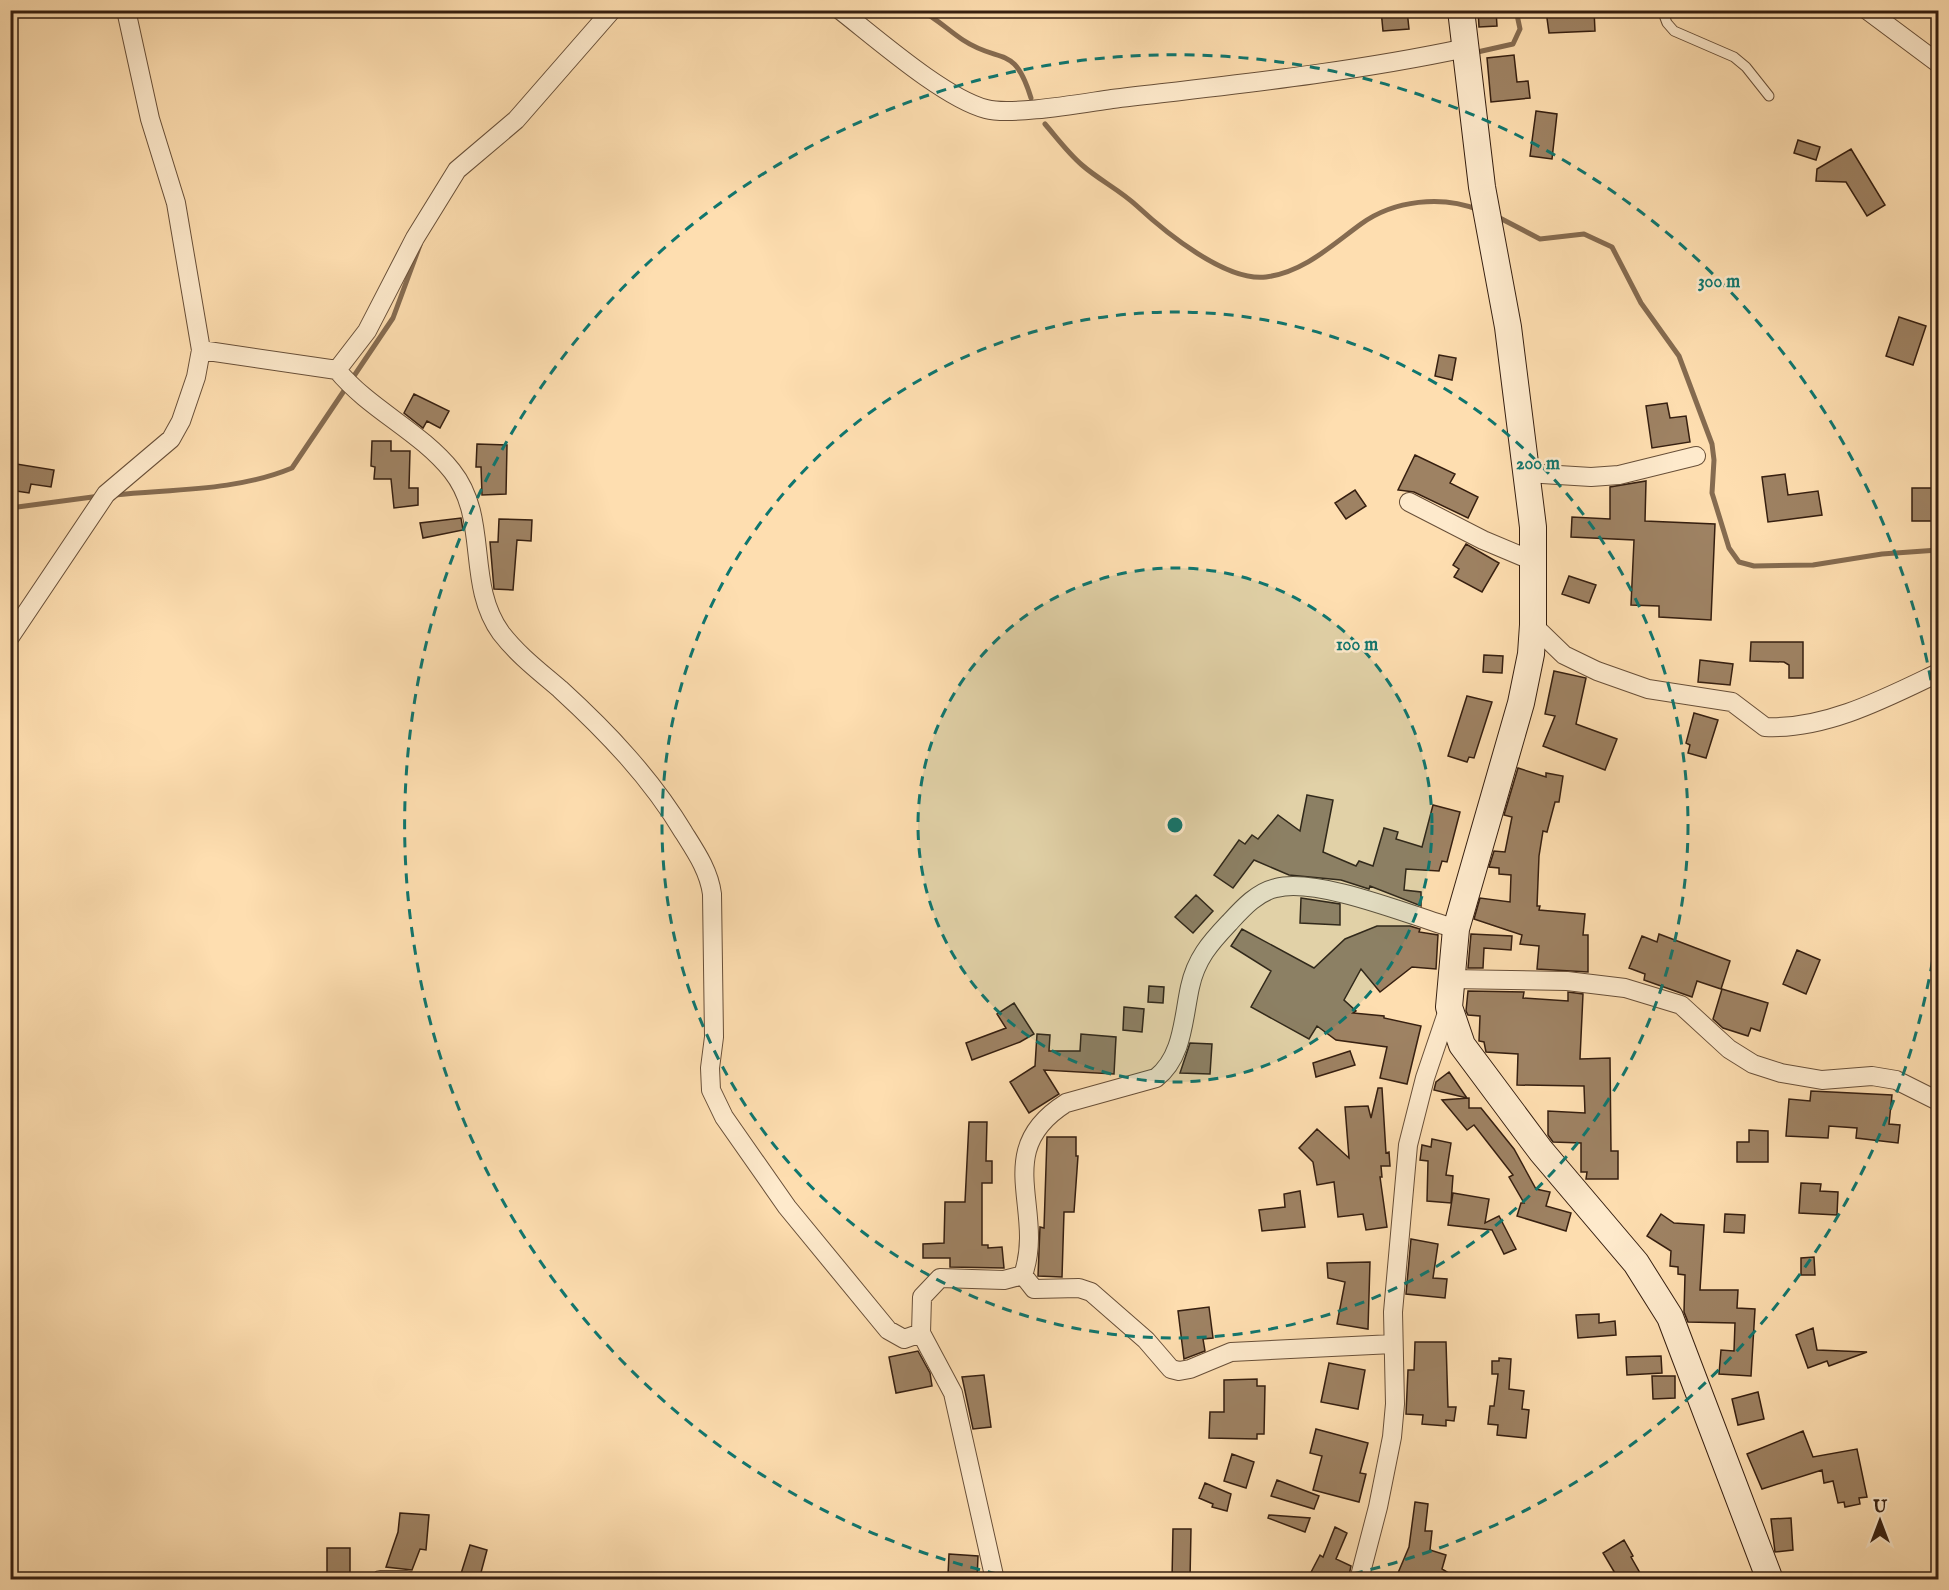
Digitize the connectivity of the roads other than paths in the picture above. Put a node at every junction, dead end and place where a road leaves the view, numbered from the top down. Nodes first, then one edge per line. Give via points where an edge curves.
1 (126, 10) edge
2 (612, 10) edge
3 (840, 10) edge
4 (1461, 10) edge
5 (1662, 10) edge
6 (1867, 10) edge
7 (1466, 48) junction
8 (1938, 63) edge
9 (1769, 96) dead end
10 (201, 350) junction
11 (337, 370) junction
12 (1696, 456) dead end
13 (1526, 473) junction
14 (1410, 502) dead end
15 (1533, 561) junction
16 (1533, 625) junction
17 (10, 637) edge
18 (1938, 673) edge
19 (1456, 929) junction
20 (1450, 979) junction
21 (1449, 1007) junction
22 (1938, 1101) edge
23 (1023, 1275) junction
24 (921, 1333) junction
25 (1393, 1344) junction
26 (380, 1580) edge
27 (407, 1580) edge
28 (994, 1580) edge
29 (1359, 1580) edge
30 (1770, 1580) edge

1 - 10 street via 150,119 176,203
2 - 11 street via 516,120 457,170 415,238 367,331
3 - 7 street via 938,84 989,110 1295,77 1384,65
4 - 7 main road
5 - 9 lane via 1674,31 1734,57
6 - 8 street
7 - 13 main road via 1482,187 1508,327
10 - 11 street
10 - 17 street via 196,377 171,439 106,494
11 - 24 street via 353,389 440,456 454,474 472,516 481,592 500,631 633,762 667,805 701,860 712,894 714,1037 710,1077 717,1103 787,1207 888,1330 904,1339
12 - 13 street via 1619,475
13 - 15 main road
14 - 15 street
15 - 16 main road
16 - 18 street via 1564,655 1597,671 1647,689 1732,702 1765,727 1790,727 1832,717 1893,695
16 - 19 main road via 1532,654 1521,703
19 - 20 main road
19 - 23 street via 1318,887 1283,886 1259,894 1200,956 1174,1060 1168,1069 1156,1078 1066,1103 1030,1136 1024,1169 1029,1250
20 - 21 main road
20 - 22 street via 1567,981 1625,988 1682,1005 1729,1049 1753,1064 1822,1080 1872,1076 1896,1080
21 - 25 street via 1408,1144
21 - 30 main road via 1462,1045 1541,1151 1636,1263 1670,1317
23 - 24 street via 1004,1280 946,1276 934,1281 922,1297
23 - 25 street via 1034,1289 1079,1288 1091,1292 1146,1340 1171,1369 1179,1371 1231,1352
24 - 28 street via 953,1393
25 - 29 street via 1392,1437
26 - 27 street

